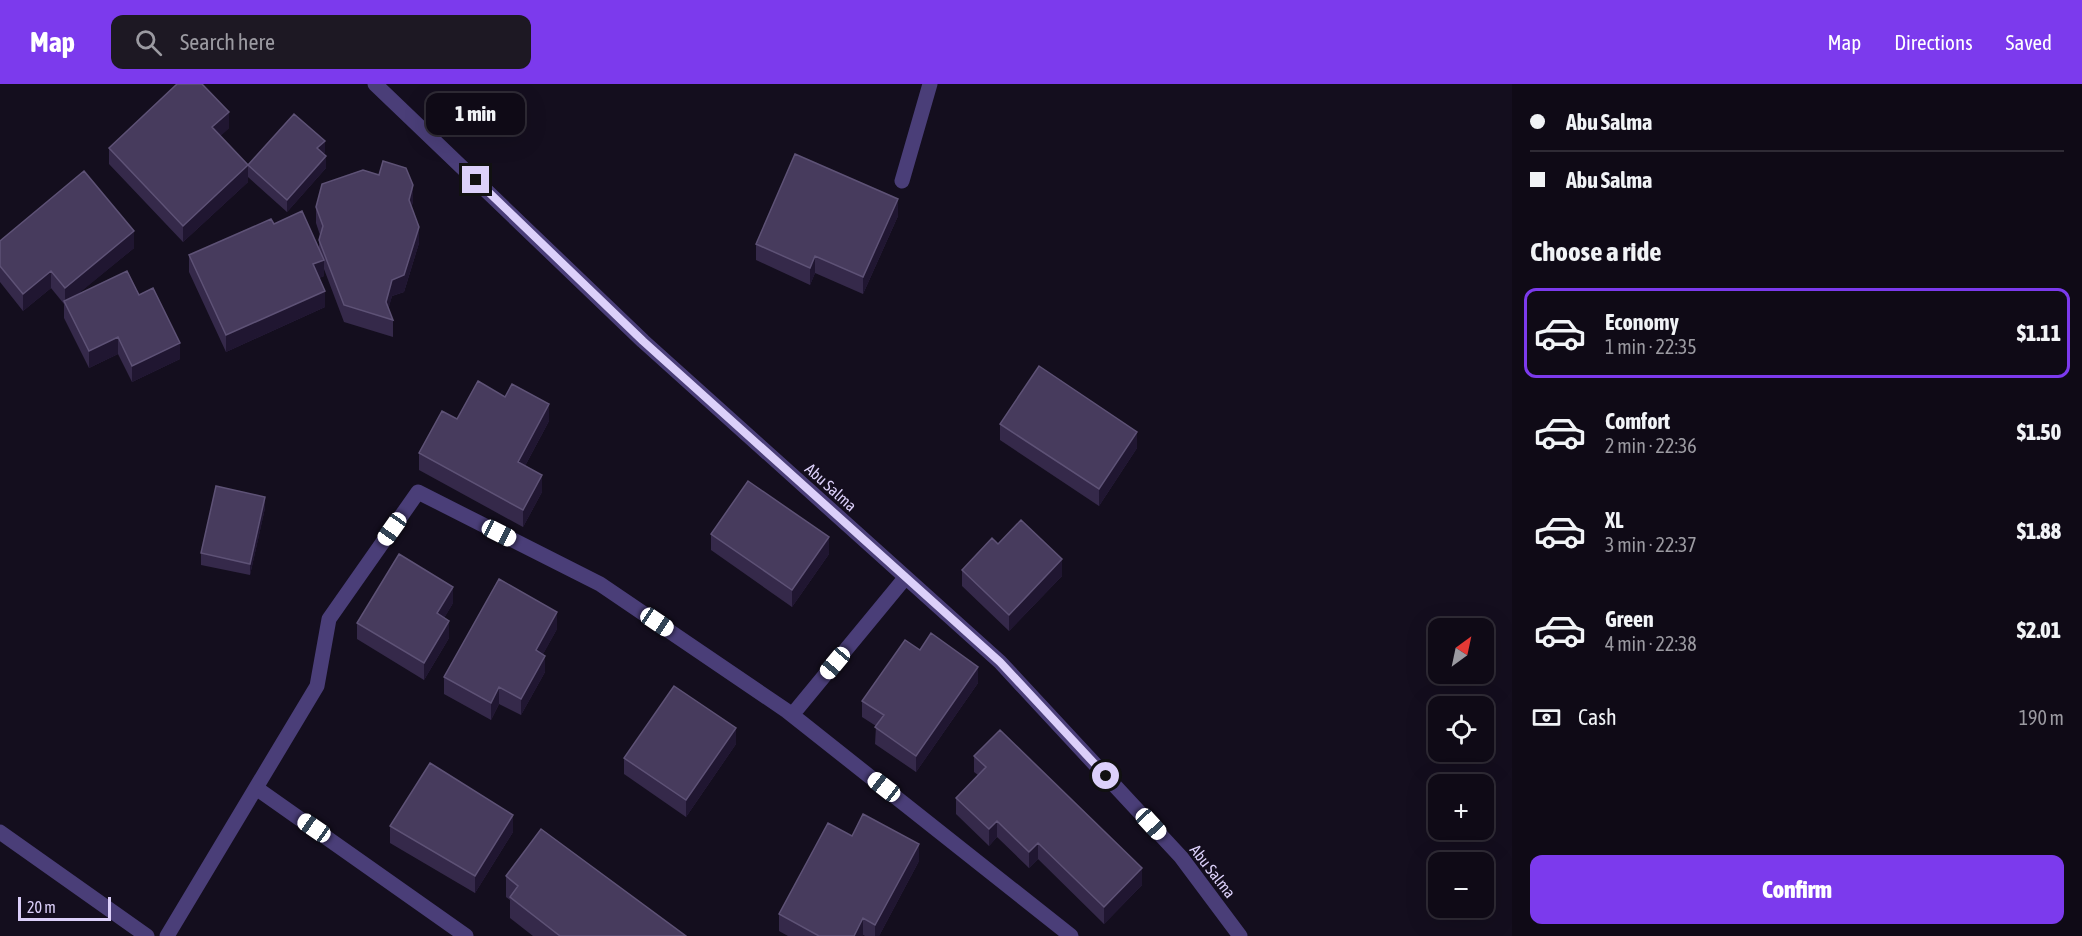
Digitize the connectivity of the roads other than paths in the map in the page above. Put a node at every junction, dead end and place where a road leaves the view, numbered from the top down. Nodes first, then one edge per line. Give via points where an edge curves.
1 (375, 84) edge
2 (930, 84) edge
3 (902, 181) dead end
4 (905, 578) junction
5 (792, 715) junction
6 (256, 788) junction
7 (0, 832) edge
8 (147, 936) edge
9 (167, 936) edge
10 (466, 936) edge
11 (1071, 936) edge
12 (1240, 936) edge

1 - 4 street, Abu Salma via 643,341
2 - 3 street
4 - 5 street
4 - 12 street, Abu Salma via 1000,662 1181,857
5 - 6 street via 600,584 418,492 329,619 317,686
5 - 11 street
6 - 9 street
6 - 10 street
7 - 8 street

